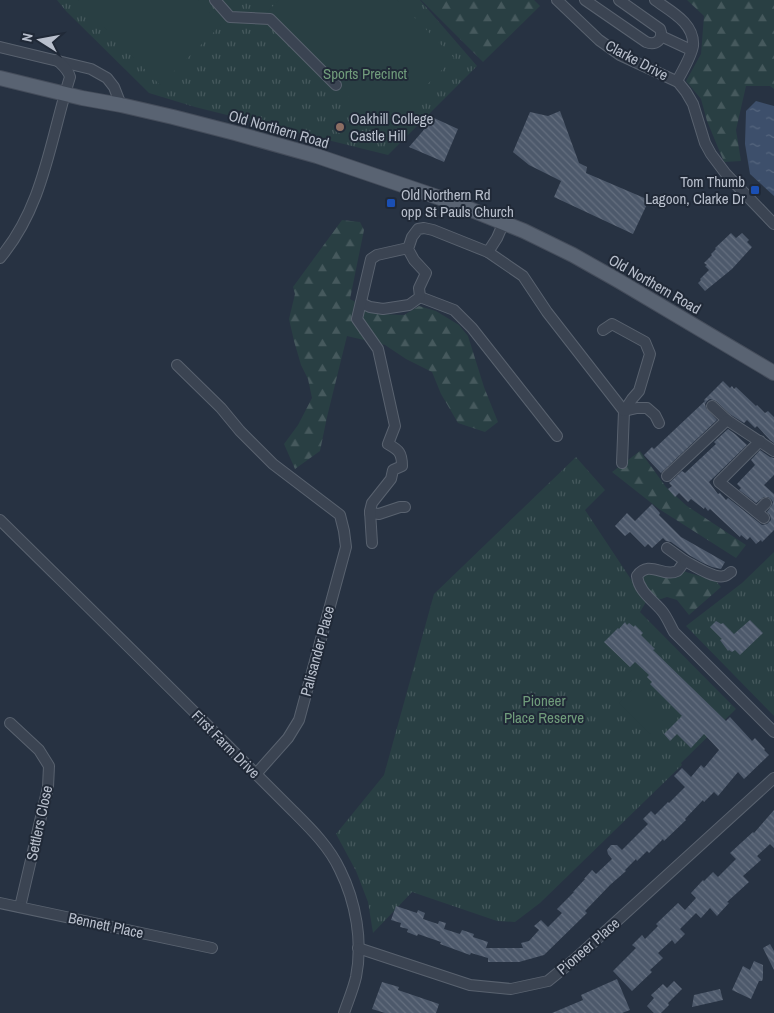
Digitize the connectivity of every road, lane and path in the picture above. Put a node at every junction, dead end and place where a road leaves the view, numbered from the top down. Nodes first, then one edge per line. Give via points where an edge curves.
1 (215, 0) edge
2 (557, 0) edge
3 (585, 0) edge
4 (619, 0) edge
5 (655, 0) edge
6 (661, 36) junction
7 (0, 47) edge
8 (691, 50) junction
9 (57, 60) junction
10 (0, 78) edge
11 (677, 82) junction
12 (336, 85) dead end
13 (65, 94) junction
14 (121, 105) junction
15 (504, 222) junction
16 (774, 224) edge
17 (408, 248) junction
18 (488, 252) junction
19 (0, 258) edge
20 (420, 297) junction
21 (361, 303) junction
22 (603, 330) dead end
23 (177, 365) dead end
24 (774, 373) edge
25 (712, 406) dead end
26 (624, 411) junction
27 (727, 420) junction
28 (659, 423) dead end
29 (557, 436) dead end
30 (760, 442) junction
31 (774, 451) edge
32 (622, 463) dead end
33 (667, 476) dead end
34 (766, 503) dead end
35 (405, 507) dead end
36 (370, 514) junction
37 (0, 520) edge
38 (372, 543) dead end
39 (667, 548) dead end
40 (685, 561) junction
41 (732, 572) dead end
42 (10, 723) dead end
43 (774, 732) edge
44 (256, 774) junction
45 (774, 778) edge
46 (0, 903) edge
47 (20, 907) junction
48 (212, 948) dead end
49 (358, 948) junction
50 (344, 1013) edge

1 - 12 street via 230,16 270,19
2 - 11 street, Clarke Drive via 599,40 620,55
3 - 6 street via 646,42 657,42
4 - 6 street via 660,29
5 - 8 street via 682,20 692,35
6 - 8 street
7 - 9 street
8 - 11 street
9 - 13 street via 69,72
9 - 14 street via 91,69 107,78
10 - 13 main road, Old Northern Road
11 - 16 street, Clarke Drive via 693,104 711,154
13 - 14 main road, Old Northern Road
13 - 19 street via 42,181 18,232
14 - 15 main road, Old Northern Road via 235,132 317,156
15 - 18 street
15 - 24 main road, Old Northern Road via 573,255
17 - 18 street via 418,229 424,228
17 - 20 street via 426,273 419,288
17 - 21 street via 371,259
18 - 26 street via 523,276
20 - 21 street via 409,305 383,309
20 - 29 street via 454,310 472,328
21 - 36 street via 357,319 378,349 395,426 388,444 402,456 402,466 393,470 391,479 372,503
22 - 26 street via 612,324 645,342 650,354 639,391
23 - 44 street, Palisander Place via 273,464 340,515 344,531 346,547 299,720 288,738
25 - 27 street
26 - 28 street via 648,408
26 - 32 street
27 - 30 street
27 - 33 street
30 - 31 street
30 - 34 street via 719,482 761,515
35 - 36 street
36 - 38 street
37 - 44 street, First Farm Drive
39 - 40 street
40 - 41 street via 718,576
40 - 43 street via 674,572 642,570 637,576 638,582 663,612 674,632
42 - 47 street, Settlers Close via 39,750 49,766 48,787
44 - 49 street, First Farm Drive via 316,834 335,861 352,900
45 - 49 street, Pioneer Place via 548,981 511,989 470,985
46 - 47 street, Bennett Place
47 - 48 street, Bennett Place
49 - 50 street, First Farm Drive via 356,976

